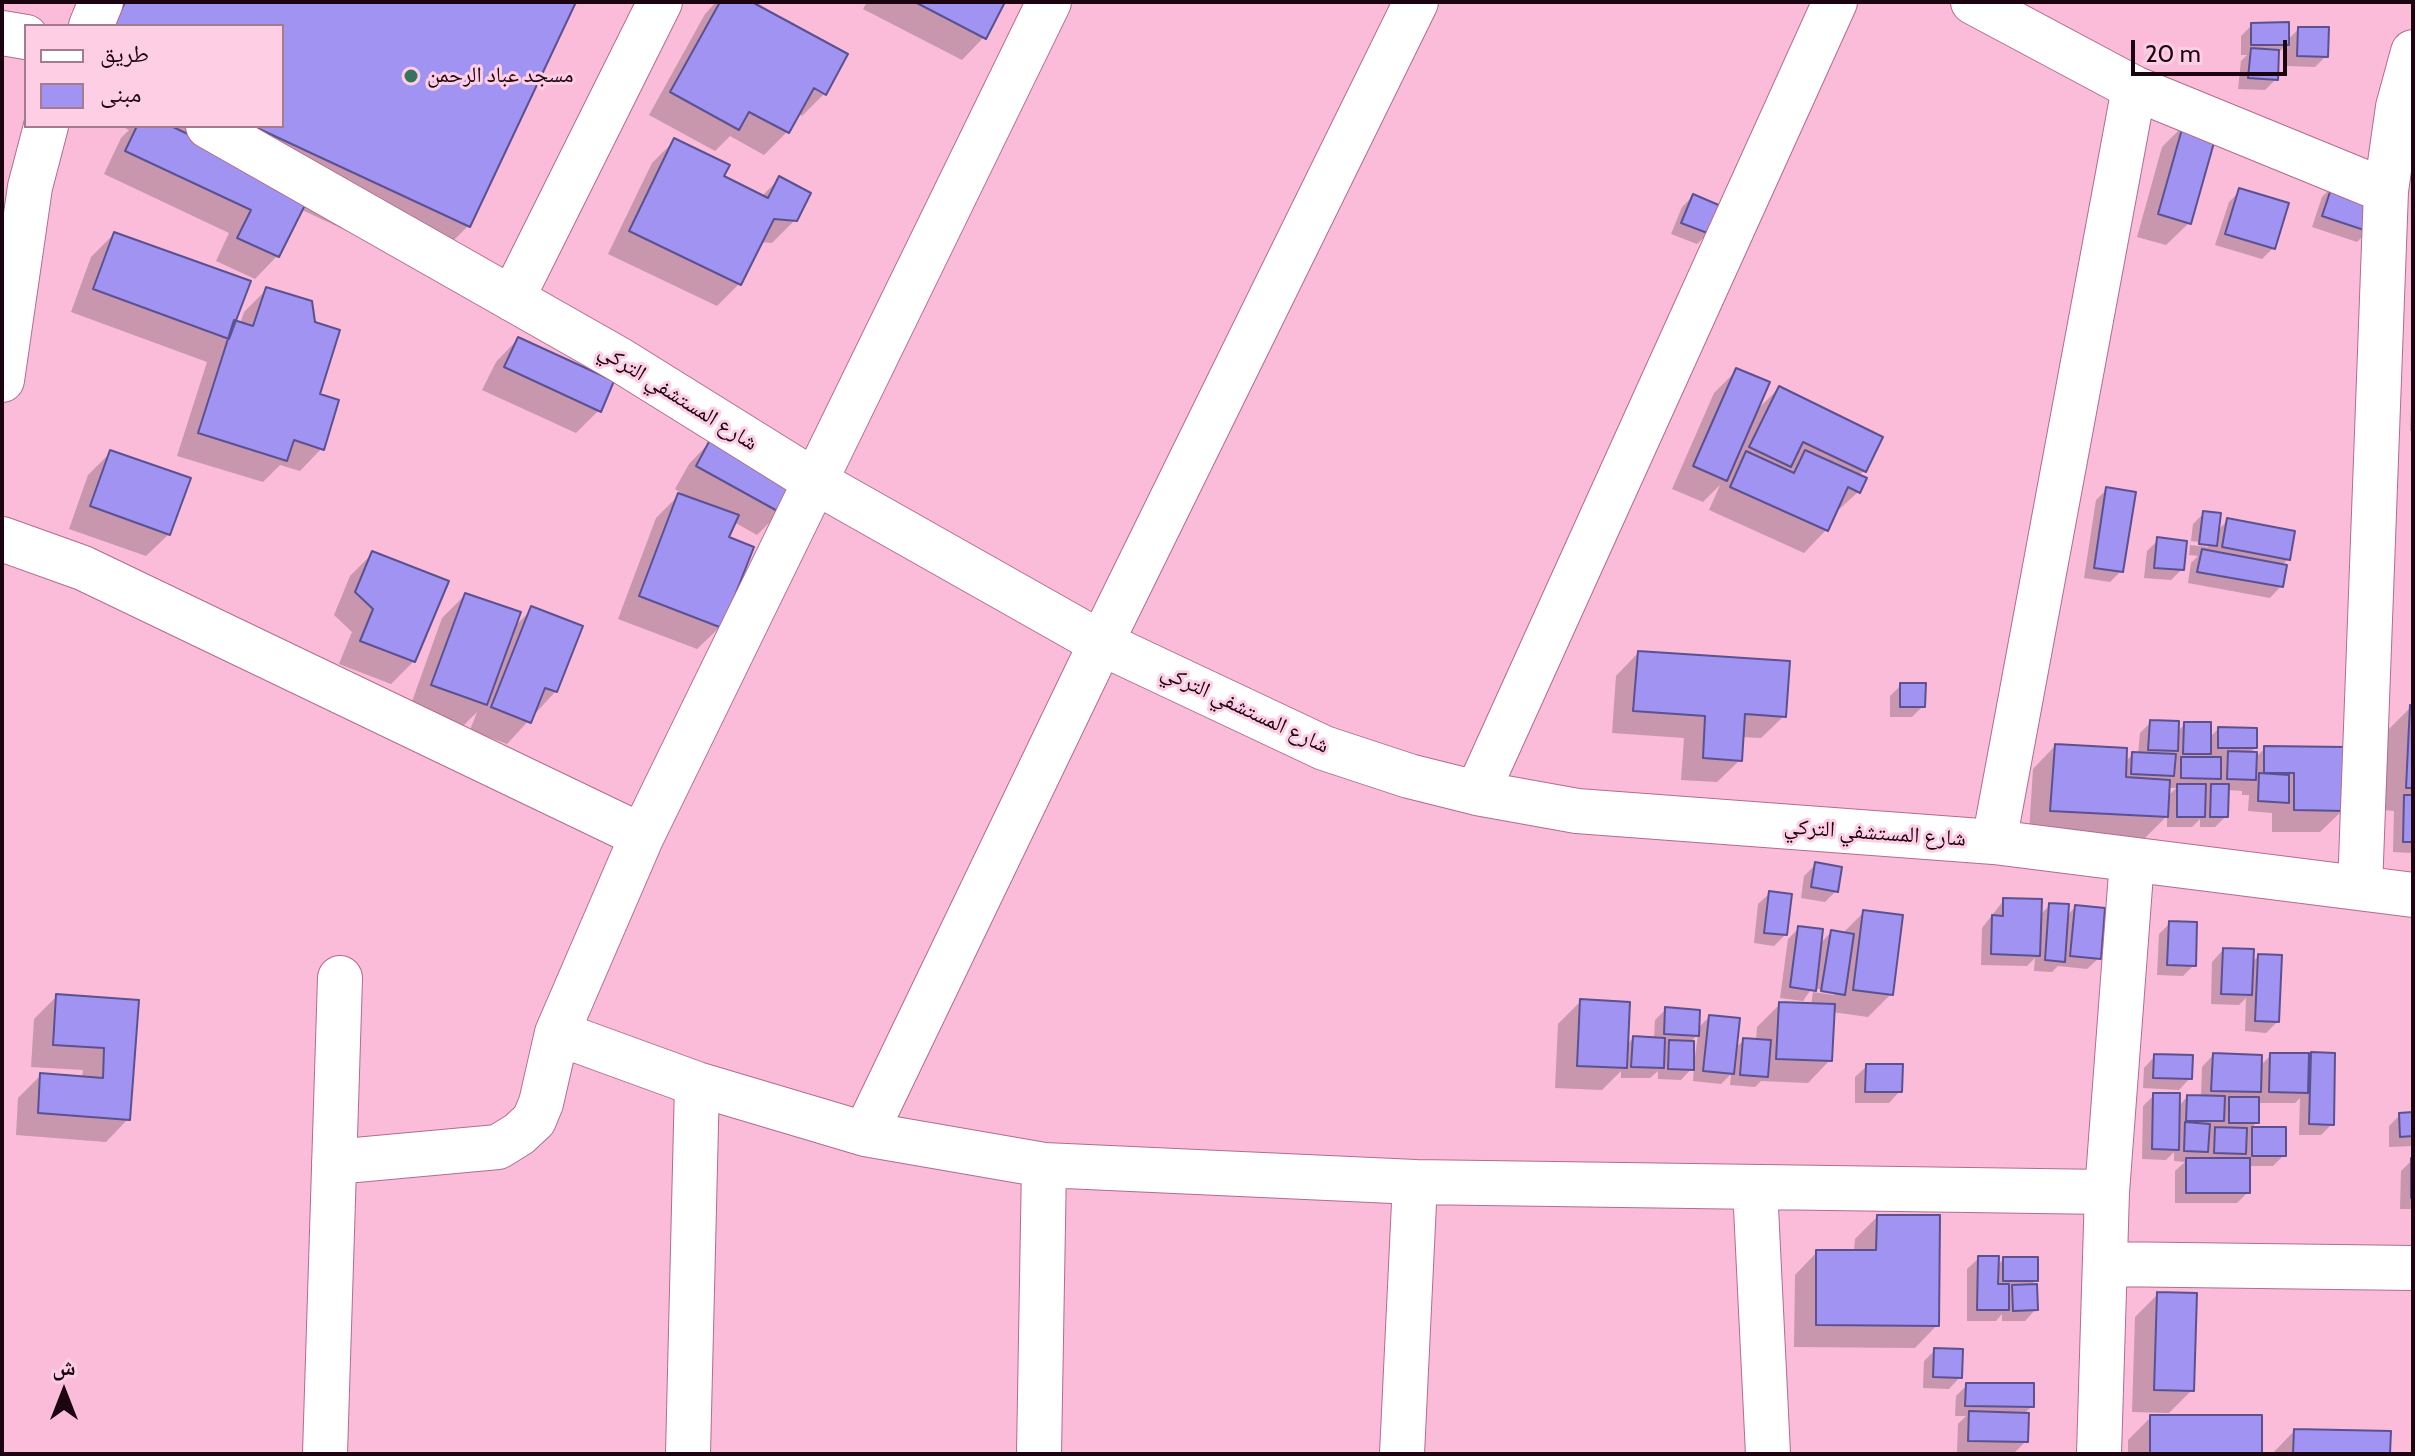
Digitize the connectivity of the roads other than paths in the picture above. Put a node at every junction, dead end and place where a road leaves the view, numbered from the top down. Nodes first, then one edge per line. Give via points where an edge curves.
1 (101, 2) edge
2 (660, 2) edge
3 (1049, 2) edge
4 (1416, 2) edge
5 (1835, 2) edge
6 (1973, 2) edge
7 (92, 24) edge
8 (2, 33) edge
9 (24, 37) edge
10 (2413, 52) edge
11 (2134, 88) junction
12 (45, 128) edge
13 (212, 128) edge
14 (2386, 191) junction
15 (2397, 292) edge
16 (512, 299) junction
17 (2, 380) edge
18 (816, 482) junction
19 (2, 539) edge
20 (1101, 643) junction
21 (1477, 793) junction
22 (642, 836) junction
23 (1994, 842) junction
24 (2132, 860) junction
25 (2360, 888) junction
26 (2413, 895) edge
27 (340, 978) dead end
28 (557, 1033) junction
29 (697, 1084) junction
30 (865, 1134) junction
31 (334, 1162) junction
32 (1044, 1165) junction
33 (1415, 1182) junction
34 (1755, 1187) junction
35 (2107, 1192) junction
36 (2106, 1264) junction
37 (2413, 1268) edge
38 (325, 1454) edge
39 (688, 1454) edge
40 (1039, 1454) edge
41 (1402, 1454) edge
42 (1768, 1454) edge
43 (2099, 1454) edge

1 - 7 street
2 - 16 street
3 - 18 street
4 - 20 street
5 - 21 street
6 - 11 street
8 - 9 street
10 - 14 street via 2398,107
11 - 14 street
11 - 23 street
12 - 17 street via 30,187
13 - 16 street, شارع المستشفي التركي
14 - 15 street
15 - 25 street
16 - 18 street, شارع المستشفي التركي
18 - 20 street, شارع المستشفي التركي
18 - 22 street
19 - 22 street via 83,568
20 - 21 street, شارع المستشفي التركي via 1324,748
20 - 30 street
21 - 23 street, شارع المستشفي التركي via 1577,811
22 - 28 street
23 - 24 street, شارع المستشفي التركي
24 - 25 street, شارع المستشفي التركي
24 - 35 street
25 - 26 street, شارع المستشفي التركي
27 - 31 street
28 - 29 street
28 - 31 street via 534,1120 498,1147
29 - 30 street
29 - 39 street
30 - 32 street
31 - 38 street
32 - 33 street
32 - 40 street
33 - 34 street
33 - 41 street
34 - 35 street
34 - 42 street
35 - 36 street
36 - 37 street
36 - 43 street

